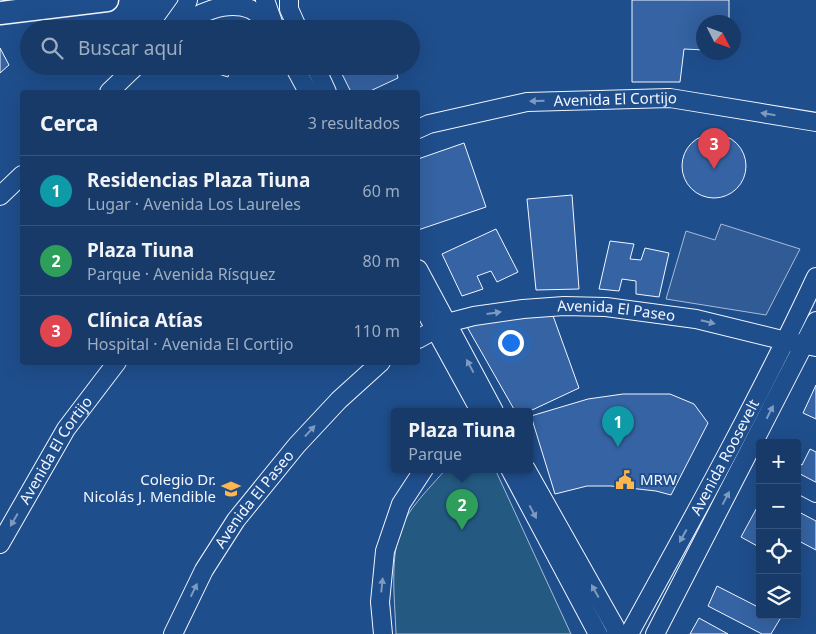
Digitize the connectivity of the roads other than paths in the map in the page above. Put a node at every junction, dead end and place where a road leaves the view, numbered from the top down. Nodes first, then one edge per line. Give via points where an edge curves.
1 (107, 0) edge
2 (188, 0) edge
3 (265, 0) edge
4 (288, 0) edge
5 (0, 13) edge
6 (176, 20) edge
7 (188, 20) edge
8 (264, 20) edge
9 (272, 20) edge
10 (294, 20) edge
11 (127, 75) edge
12 (299, 75) edge
13 (319, 75) edge
14 (111, 90) edge
15 (307, 90) edge
16 (326, 90) edge
17 (816, 122) edge
18 (420, 127) edge
19 (20, 177) edge
20 (0, 196) edge
21 (420, 274) edge
22 (816, 277) edge
23 (420, 300) edge
24 (816, 322) edge
25 (441, 326) junction
26 (420, 338) edge
27 (786, 341) junction
28 (811, 345) edge
29 (115, 365) edge
30 (378, 365) edge
31 (487, 408) edge
32 (732, 447) junction
33 (754, 459) edge
34 (421, 473) edge
35 (512, 473) edge
36 (528, 473) edge
37 (799, 484) edge
38 (816, 493) edge
39 (0, 544) edge
40 (173, 634) edge
41 (383, 634) edge
42 (598, 634) edge
43 (616, 634) edge
44 (629, 634) edge
45 (655, 634) edge

1 - 5 main road
2 - 6 street
3 - 9 street
4 - 10 street
7 - 8 street via 226,4 250,8
11 - 14 street
12 - 15 street
13 - 16 street
17 -> 18 street, Avenida El Cortijo via 670,98 527,102
19 - 20 street
21 - 25 street
22 - 27 street, Avenida Roosevelt
23 - 25 street
24 - 28 street, Avenida Roosevelt
25 - 26 street, Avenida El Paseo
25 -> 27 street, Avenida El Paseo via 474,316 523,309 606,307 696,318
25 - 31 street
27 - 28 street, Avenida El Paseo
27 - 32 street, Avenida Roosevelt
33 -> 28 street, Avenida Roosevelt
29 -> 39 street, Avenida El Cortijo via 66,430
40 -> 30 street, Avenida El Paseo via 204,570 242,512 325,414
32 - 33 street
32 -> 44 street, Avenida Roosevelt
45 -> 33 street, Avenida Roosevelt
41 -> 34 street via 380,602 385,551 401,504
35 -> 42 street
43 -> 36 street
37 - 38 street

